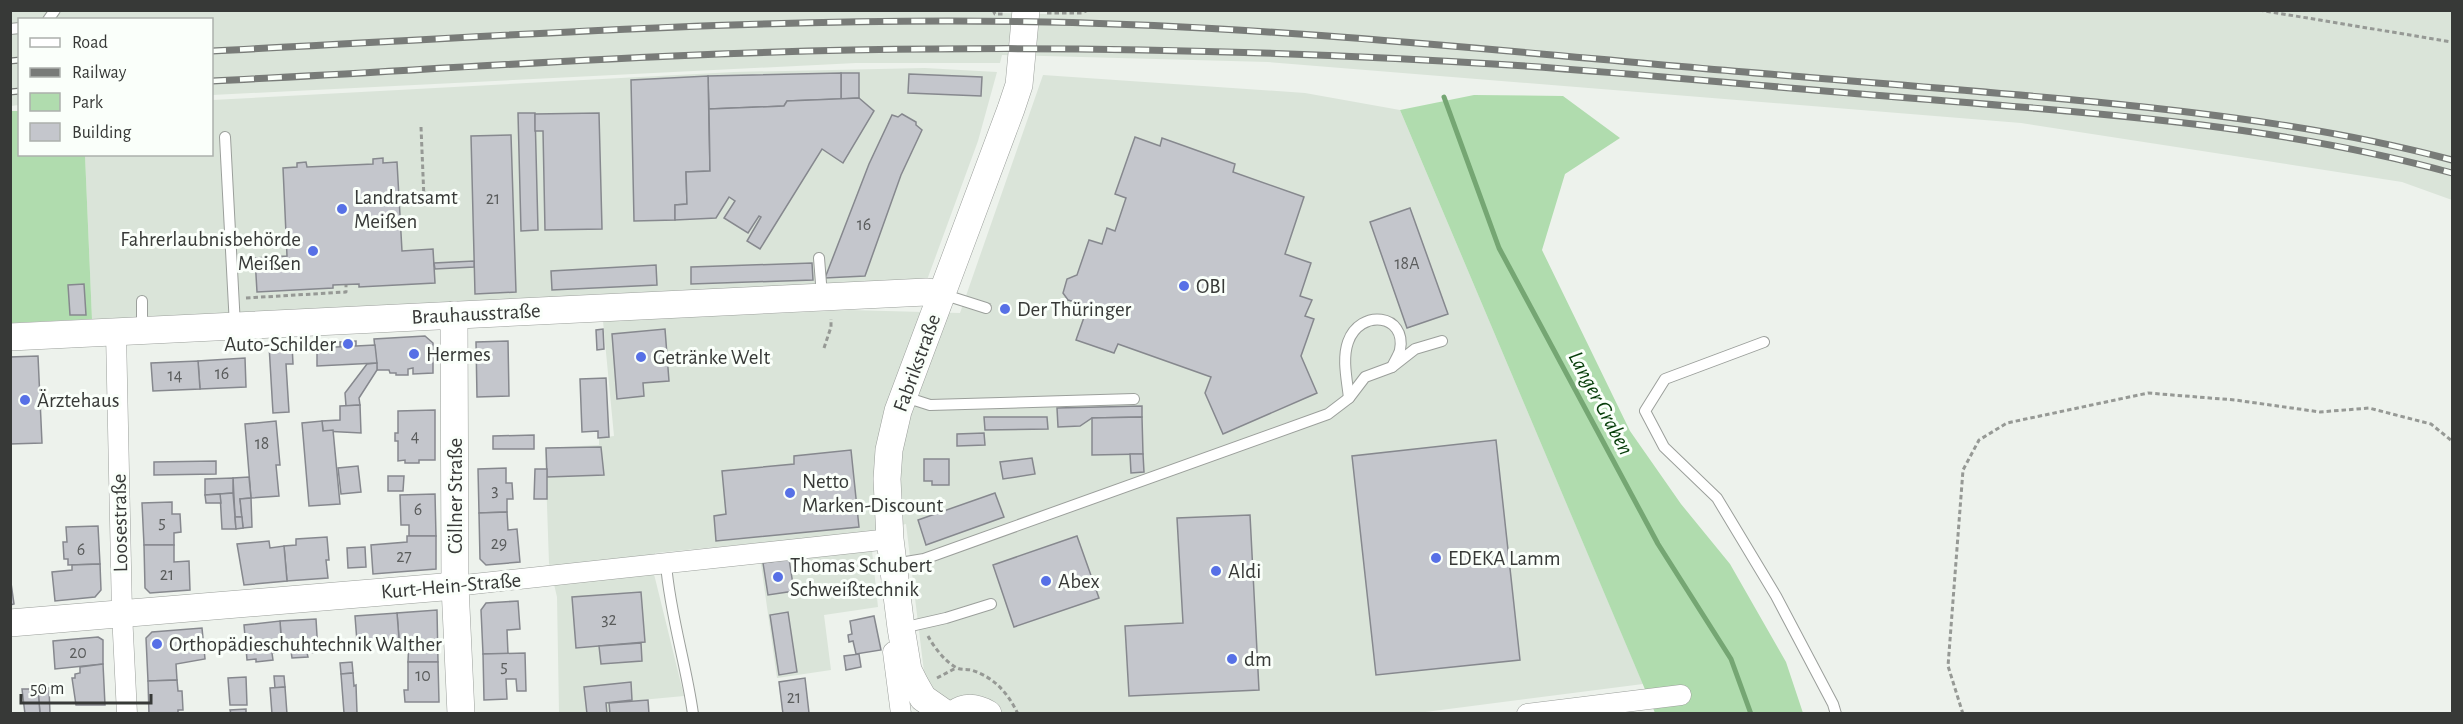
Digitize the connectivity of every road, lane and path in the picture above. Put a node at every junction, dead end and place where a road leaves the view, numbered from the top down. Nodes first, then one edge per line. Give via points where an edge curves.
1 (1026, 10) edge
2 (2259, 10) edge
3 (2452, 42) edge
4 (421, 127) dead end
5 (225, 137) dead end
6 (449, 197) dead end
7 (819, 258) dead end
8 (346, 285) dead end
9 (942, 294) junction
10 (826, 297) junction
11 (142, 301) dead end
12 (986, 308) dead end
13 (239, 315) junction
14 (454, 315) junction
15 (142, 331) junction
16 (116, 333) junction
17 (10, 337) edge
18 (1442, 341) dead end
19 (1764, 342) dead end
20 (824, 348) dead end
21 (1392, 367) junction
22 (904, 397) junction
23 (1349, 398) junction
24 (1134, 399) dead end
25 (2452, 441) edge
26 (892, 552) junction
27 (666, 564) junction
28 (455, 586) junction
29 (991, 604) dead end
30 (122, 613) junction
31 (10, 623) edge
32 (912, 626) junction
33 (1681, 695) dead end
34 (127, 714) edge
35 (461, 714) edge
36 (693, 714) edge
37 (901, 714) edge
38 (946, 714) edge
39 (954, 714) edge
40 (988, 714) edge
41 (1018, 714) edge
42 (1527, 714) edge
43 (1836, 714) edge
44 (1963, 714) edge

1 - 9 street, Fabrikstraße via 1019,85
2 - 3 path
4 - 6 path via 424,198
5 - 13 lane
7 - 10 lane
8 - 13 path via 346,294 243,298
9 - 10 street, Brauhausstraße
9 - 12 lane
9 - 22 street, Fabrikstraße
10 - 14 street, Brauhausstraße
10 - 20 path via 831,327
11 - 15 lane
13 - 14 street, Brauhausstraße
13 - 15 street, Brauhausstraße
14 - 28 street, Cöllner Straße
15 - 16 street, Brauhausstraße
16 - 17 street, Brauhausstraße
16 - 30 street, Loosestraße
18 - 21 lane via 1415,350
19 - 43 lane via 1665,379 1646,411 1664,447 1717,498 1776,596
21 - 23 lane via 1365,377
21 - 23 lane via 1400,350 1398,334 1388,321 1364,321 1353,330 1347,344
22 - 24 lane via 930,405
22 - 26 street, Fabrikstraße via 889,450
23 - 26 lane via 1328,414 924,559
25 - 44 path via 2431,424 2369,408 2320,412 2235,399 2148,393 2007,423 1979,440 1963,470 1948,666
26 - 27 street, Kurt-Hein-Straße
26 - 32 street, Fabrikstraße
26 - 37 street via 887,601
27 - 28 street, Kurt-Hein-Straße
27 - 36 lane via 668,593
28 - 30 street, Kurt-Hein-Straße
28 - 35 street, Cöllner Straße
29 - 32 lane
30 - 31 street, Kurt-Hein-Straße
30 - 34 street, Loosestraße
32 - 38 street, Fabrikstraße via 908,670 923,698
32 - 41 path via 956,668 992,679 1007,694
33 - 42 street
39 - 40 street via 977,708

